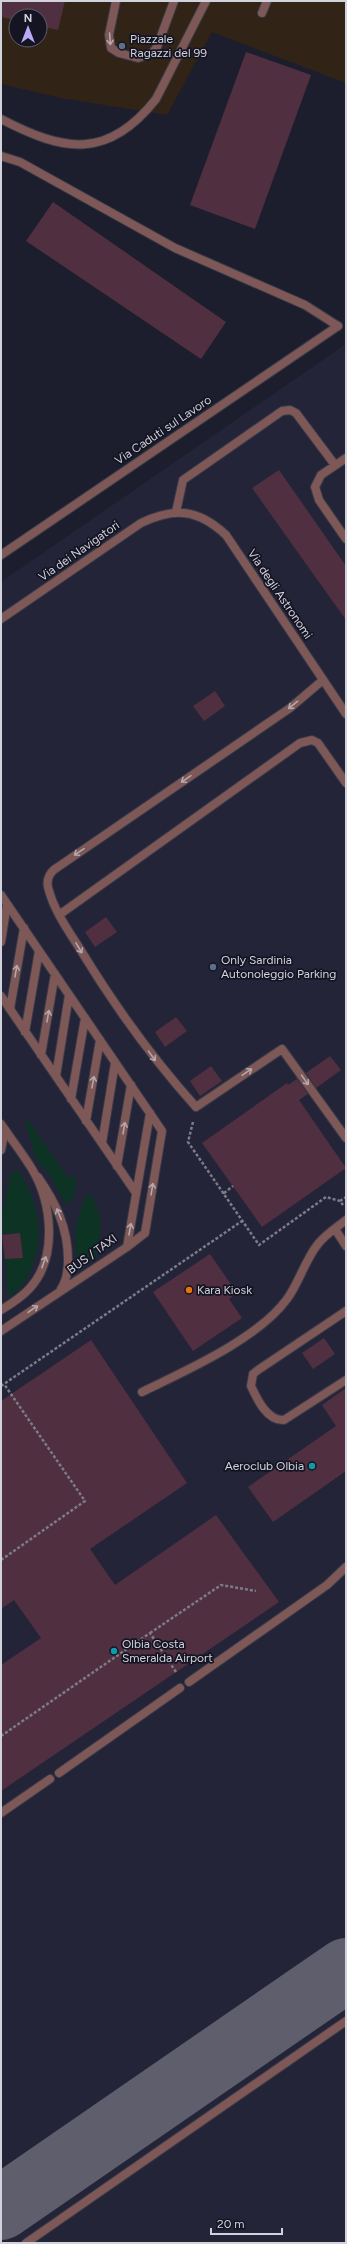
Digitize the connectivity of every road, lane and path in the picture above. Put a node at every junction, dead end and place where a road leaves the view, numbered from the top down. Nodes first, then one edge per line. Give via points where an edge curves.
1 (116, 1) edge
2 (174, 1) edge
3 (206, 1) edge
4 (267, 1) edge
5 (262, 13) dead end
6 (1, 119) edge
7 (1, 156) edge
8 (346, 458) edge
9 (335, 465) junction
10 (176, 512) junction
11 (346, 539) edge
12 (1, 555) edge
13 (1, 619) edge
14 (323, 680) junction
15 (346, 714) edge
16 (346, 783) edge
17 (1, 895) edge
18 (7, 904) junction
19 (59, 915) junction
20 (24, 928) junction
21 (1, 942) edge
22 (39, 951) junction
23 (55, 974) junction
24 (69, 995) junction
25 (1, 996) edge
26 (10, 1009) junction
27 (85, 1018) junction
28 (25, 1032) junction
29 (100, 1040) junction
30 (41, 1055) junction
31 (116, 1063) junction
32 (56, 1076) junction
33 (131, 1085) junction
34 (71, 1099) junction
35 (196, 1108) junction
36 (150, 1113) junction
37 (86, 1121) junction
38 (3, 1127) edge
39 (346, 1138) edge
40 (102, 1143) junction
41 (1, 1150) edge
42 (117, 1166) junction
43 (33, 1170) junction
44 (233, 1186) dead end
45 (136, 1193) junction
46 (224, 1193) junction
47 (346, 1197) edge
48 (340, 1201) junction
49 (346, 1210) edge
50 (346, 1220) edge
51 (242, 1221) junction
52 (334, 1229) junction
53 (346, 1246) edge
54 (127, 1247) junction
55 (60, 1292) junction
56 (1, 1310) edge
57 (346, 1311) edge
58 (1, 1330) edge
59 (346, 1380) edge
60 (2, 1385) edge
61 (142, 1392) dead end
62 (1, 1560) edge
63 (346, 1567) edge
64 (256, 1591) dead end
65 (150, 1634) junction
66 (176, 1672) dead end
67 (190, 1682) dead end
68 (180, 1688) dead end
69 (1, 1736) edge
70 (59, 1773) dead end
71 (50, 1779) dead end
72 (1, 1813) edge
73 (346, 2021) edge
74 (26, 2243) edge

1 -> 2 street via 109,35 111,48 138,58 152,53 156,47
3 - 6 street via 156,99 145,113 120,134 85,145 67,144 31,135
4 - 5 street
7 - 12 street, Via Caduti sul Lavoro via 20,162 175,248 305,305 338,326
8 - 9 street
9 - 10 street via 296,413 290,410 282,411 183,480
9 - 11 street via 316,481 316,494
10 - 13 street, Via dei Navigatori via 160,514 141,523
10 - 14 street, Via degli Astronomi via 203,518 226,535
14 - 15 street, Via degli Astronomi
14 -> 19 street via 290,708 52,871 48,886
16 - 19 street via 318,743 312,740 300,743
17 - 18 street
18 - 20 street
18 - 21 street
19 -> 35 street via 121,1014 158,1064
20 - 22 street
26 -> 20 street
22 - 23 street
22 - 28 street
23 - 24 street
30 -> 23 street
24 - 27 street
24 - 32 street
25 - 26 street
26 - 28 street
27 - 29 street
27 - 34 street
28 - 30 street
29 - 31 street
37 -> 29 street
30 - 32 street
31 - 33 street
31 - 40 street
32 - 34 street
33 - 36 street
42 -> 33 street
34 - 37 street
35 -> 39 street via 282,1049
35 - 46 path via 188,1142
36 - 45 street, BUS / TAXI
54 -> 36 street via 145,1233 162,1131
37 - 40 street
38 - 41 street
38 - 43 street
40 - 42 street
42 - 45 street
55 -> 43 street via 68,1272 67,1239 52,1198
56 -> 43 street via 30,1288 46,1258 49,1244 48,1216
44 - 46 path
54 -> 45 street, BUS / TAXI
46 - 51 path
47 - 48 path
48 - 49 path
48 - 51 path via 326,1197 259,1245
50 - 52 street
51 - 60 path
52 - 53 street
52 - 61 street via 317,1245 287,1299 274,1313 194,1368
54 - 55 street, BUS / TAXI
58 -> 55 street, BUS / TAXI
57 - 59 street via 258,1370 253,1374 251,1386 269,1415 277,1421 284,1420
60 - 62 path via 85,1501
63 - 67 street via 327,1585
64 - 65 path via 221,1585
65 - 66 path
65 - 69 path
68 - 70 street
71 - 72 street
73 - 74 street

